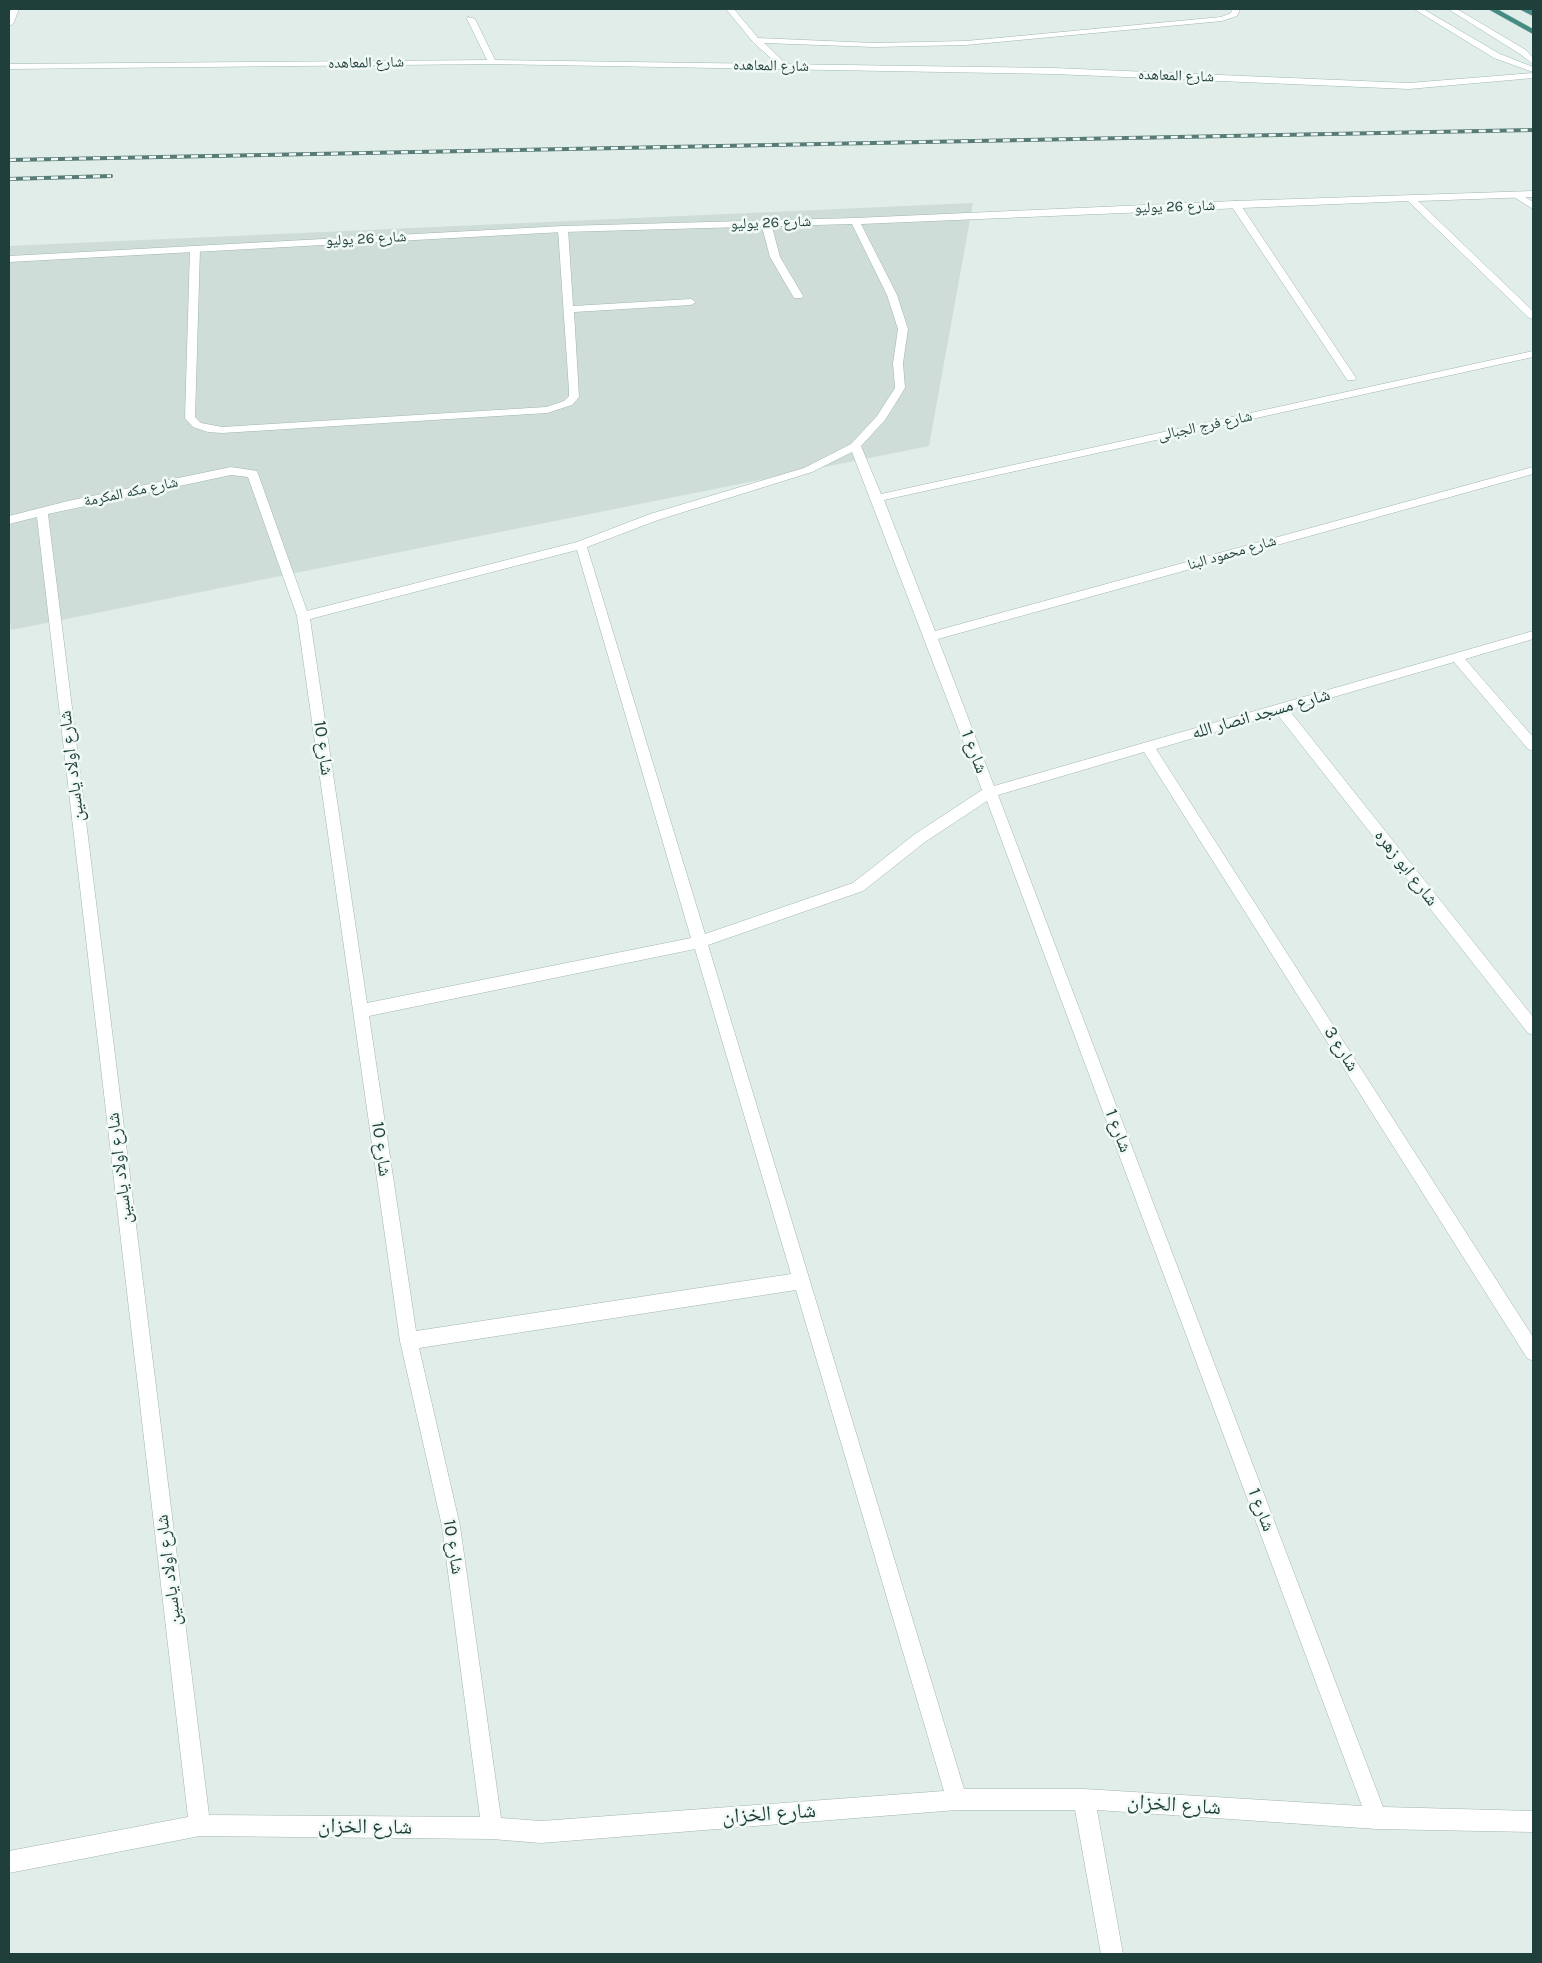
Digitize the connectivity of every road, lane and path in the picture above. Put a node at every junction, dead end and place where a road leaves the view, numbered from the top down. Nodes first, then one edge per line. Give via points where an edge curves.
1 (15, 9) edge
2 (730, 9) edge
3 (1236, 9) edge
4 (1418, 9) edge
5 (1452, 9) edge
6 (1492, 9) edge
7 (1523, 9) edge
8 (1533, 14) edge
9 (471, 19) dead end
10 (9, 24) edge
11 (1533, 32) edge
12 (756, 40) junction
13 (492, 62) junction
14 (1533, 62) edge
15 (783, 66) junction
16 (9, 67) edge
17 (1533, 70) edge
18 (1533, 76) edge
19 (1533, 194) edge
20 (1517, 195) junction
21 (1410, 198) junction
22 (1235, 204) junction
23 (1533, 206) edge
24 (855, 221) junction
25 (766, 223) junction
26 (563, 228) junction
27 (195, 249) junction
28 (9, 259) edge
29 (798, 296) dead end
30 (691, 302) dead end
31 (569, 309) junction
32 (1533, 316) edge
33 (1533, 354) edge
34 (1351, 378) dead end
35 (855, 446) junction
36 (1533, 470) edge
37 (253, 474) joint
38 (877, 498) junction
39 (42, 512) junction
40 (9, 520) edge
41 (581, 545) junction
42 (303, 616) junction
43 (1533, 635) edge
44 (930, 637) junction
45 (1456, 658) junction
46 (1280, 708) junction
47 (1148, 746) junction
48 (1533, 746) edge
49 (990, 792) junction
50 (699, 942) junction
51 (361, 1012) junction
52 (1533, 1028) edge
53 (801, 1281) junction
54 (410, 1340) junction
55 (1533, 1352) edge
56 (1084, 1799) junction
57 (957, 1800) junction
58 (1377, 1818) junction
59 (1533, 1822) edge
60 (200, 1824) junction
61 (492, 1828) junction
62 (9, 1862) edge
63 (1112, 1954) edge

1 - 10 street
2 - 12 street
3 - 12 street via 1234,14 1222,19 966,42 874,45
4 - 17 street via 1497,56
5 - 14 street via 1523,52
6 - 11 highway
7 - 8 highway
9 - 13 street
12 - 15 street
13 - 15 street, شارع المعاهده
13 - 16 street, شارع المعاهده
15 - 18 street, شارع المعاهده via 1054,71 1409,86
19 - 20 street, شارع 26 يوليو
20 - 21 street, شارع 26 يوليو
20 - 23 street
21 - 22 street, شارع 26 يوليو
21 - 32 street
22 - 24 street, شارع 26 يوليو
22 - 34 street
24 - 25 street, شارع 26 يوليو
24 - 35 street via 892,295 903,329 898,362 900,388 881,418
25 - 26 street, شارع 26 يوليو
25 - 29 street via 775,257
26 - 27 street, شارع 26 يوليو
26 - 31 street
27 - 28 street, شارع 26 يوليو
27 - 31 street via 189,410 190,418 208,429 558,408 574,397
30 - 31 street
33 - 38 street, شارع فرج الجبالى
35 - 38 street, شارع 1
35 - 41 street via 808,470 654,517
36 - 44 street, شارع محمود البنا
37 - 39 street, شارع مكه المكرمة via 231,471
37 - 42 street, شارع 10
38 - 44 street, شارع 1
39 - 40 street, شارع مكه المكرمة
39 - 60 street, شارع اولاد ياسين
41 - 42 street
41 - 50 street
42 - 51 street, شارع 10
43 - 45 street, شارع مسجد انصار الله
44 - 49 street, شارع 1
45 - 46 street, شارع مسجد انصار الله
45 - 48 street
46 - 47 street, شارع مسجد انصار الله
46 - 52 street, شارع ابو زهره
47 - 49 street, شارع مسجد انصار الله
47 - 55 street, شارع 3
49 - 50 street, شارع مسجد انصار الله via 920,838 858,887
49 - 58 street, شارع 1
50 - 51 street, شارع مسجد انصار الله
50 - 53 street
51 - 54 street, شارع 10
53 - 54 street
53 - 57 street
54 - 61 street, شارع 10 via 451,1526
56 - 57 street, شارع الخزان
56 - 58 street, شارع الخزان
56 - 63 street
57 - 61 street, شارع الخزان via 541,1832
58 - 59 street, شارع الخزان
60 - 61 street, شارع الخزان
60 - 62 street, شارع الخزان

